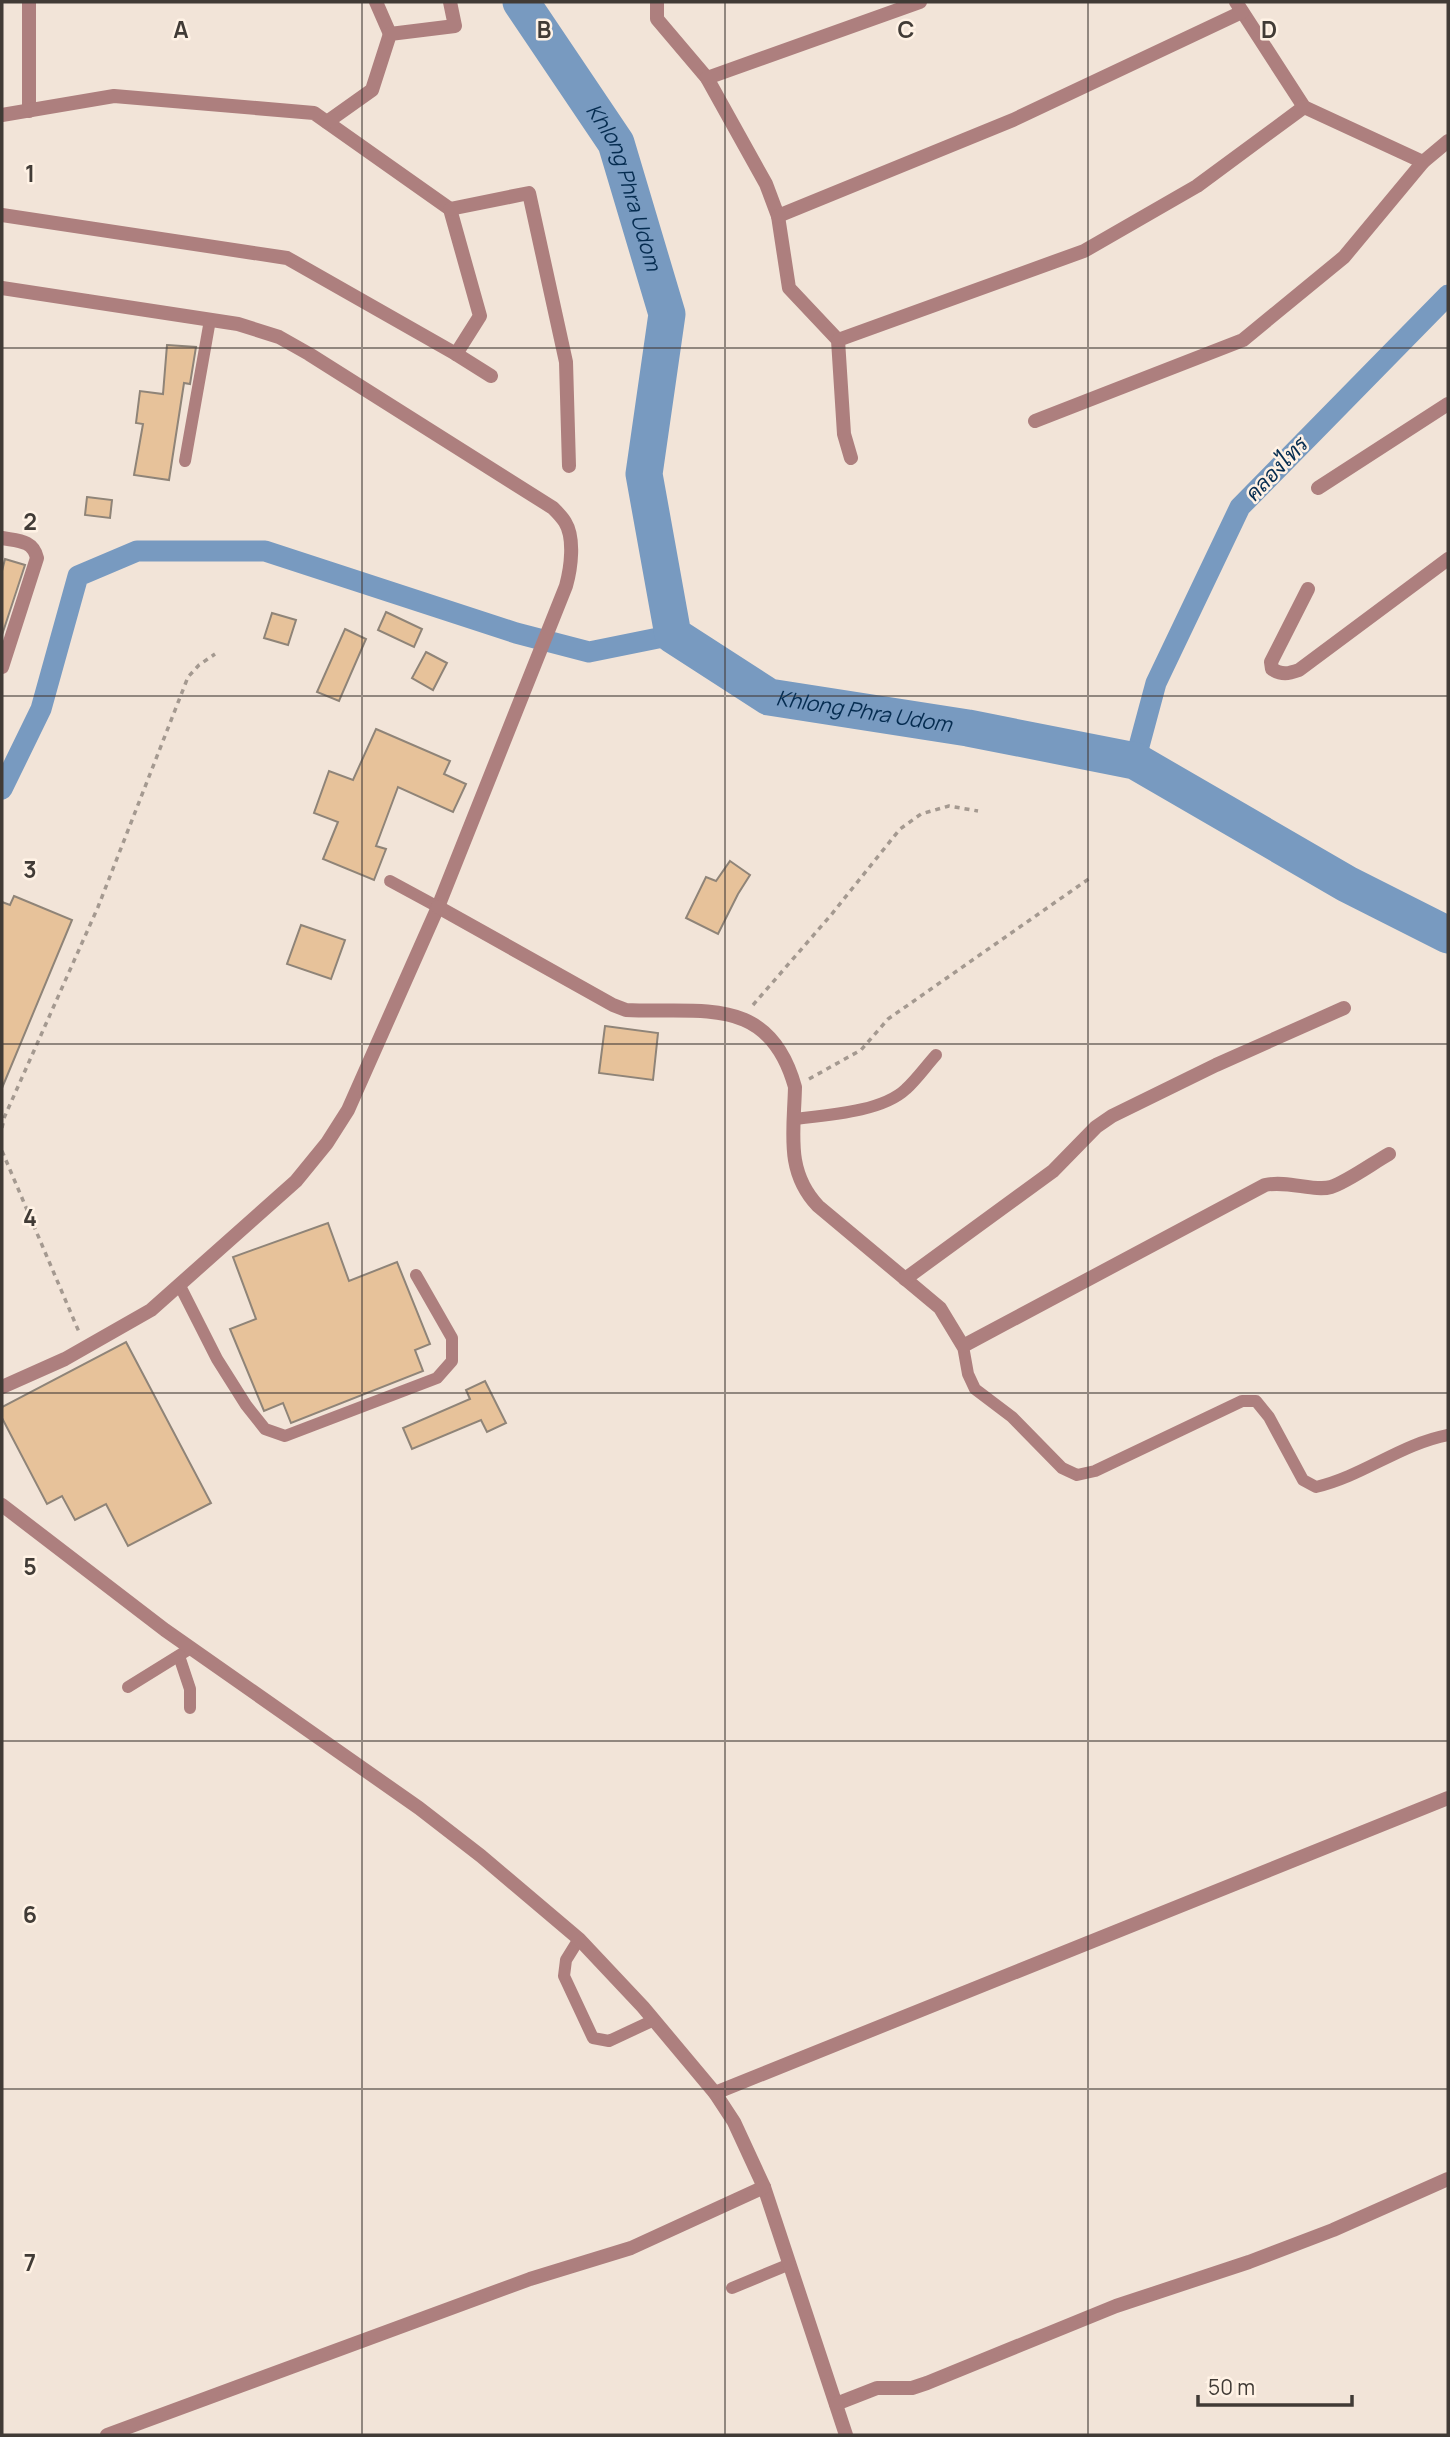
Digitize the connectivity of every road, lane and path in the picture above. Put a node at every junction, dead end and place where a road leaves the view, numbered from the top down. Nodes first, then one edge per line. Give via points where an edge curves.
1 (29, 2) edge
2 (376, 2) edge
3 (450, 2) edge
4 (657, 2) edge
5 (920, 2) edge
6 (1239, 7) edge
7 (390, 34) junction
8 (707, 78) junction
9 (1304, 107) junction
10 (29, 111) junction
11 (2, 115) edge
12 (327, 122) junction
13 (1448, 141) edge
14 (1423, 162) junction
15 (450, 209) junction
16 (2, 215) edge
17 (778, 216) junction
18 (2, 288) edge
19 (210, 320) junction
20 (838, 340) junction
21 (456, 354) junction
22 (491, 376) dead end
23 (1448, 404) edge
24 (1035, 421) dead end
25 (851, 458) dead end
26 (185, 461) dead end
27 (569, 466) dead end
28 (1318, 488) dead end
29 (2, 538) edge
30 (1448, 559) edge
31 (1308, 589) dead end
32 (215, 654) dead end
33 (2, 667) edge
34 (978, 810) dead end
35 (1090, 878) dead end
36 (390, 881) dead end
37 (438, 907) junction
38 (1344, 1008) dead end
39 (743, 1017) junction
40 (936, 1055) dead end
41 (795, 1087) junction
42 (794, 1119) junction
43 (2, 1128) edge
44 (2, 1151) edge
45 (1389, 1154) dead end
46 (416, 1275) dead end
47 (905, 1279) junction
48 (180, 1286) junction
49 (963, 1346) junction
50 (86, 1347) junction
51 (2, 1387) edge
52 (1448, 1435) edge
53 (2, 1505) edge
54 (185, 1652) junction
55 (128, 1687) dead end
56 (190, 1708) dead end
57 (1448, 1798) edge
58 (579, 1939) junction
59 (654, 2020) junction
60 (715, 2093) junction
61 (1448, 2179) edge
62 (764, 2187) junction
63 (790, 2264) junction
64 (732, 2288) dead end
65 (836, 2404) junction
66 (107, 2435) edge
67 (846, 2435) edge

1 - 10 street
2 - 7 street
3 - 7 street via 455,26
4 - 8 street via 657,19
5 - 8 street
6 - 9 street
6 - 17 street via 1013,120
7 - 12 street via 372,90
8 - 17 street via 766,184
9 - 14 street
9 - 20 street via 1198,186 1084,251
10 - 11 street
10 - 12 street via 114,96 314,113
12 - 15 street
13 - 14 street
14 - 24 street via 1344,257 1243,340
15 - 21 street via 480,316
15 - 27 street via 529,194 566,362
16 - 21 street via 286,258
17 - 20 street via 789,288
18 - 19 street
19 - 26 lane
19 - 37 street via 278,337 309,354 553,508 566,523 570,570
20 - 25 street via 844,434
21 - 22 street
23 - 28 street
29 - 33 street via 29,543 37,558
30 - 31 street via 1299,670 1280,674 1271,662
32 - 43 path via 188,677 98,907
34 - 39 path via 949,806 921,814 900,829
35 - 41 path via 888,1018 861,1050
36 - 37 lane
37 - 39 street via 626,1010 722,1012
37 - 48 street via 348,1111 327,1143 296,1181
38 - 47 street via 1112,1116 1096,1126 1053,1171
39 - 41 street via 759,1026 781,1054
40 - 42 lane via 905,1090 887,1101
41 - 42 street
42 - 47 street via 794,1165 805,1192
44 - 50 path
45 - 49 street via 1331,1187 1265,1185
46 - 48 lane via 452,1338 452,1361 437,1378 285,1436 265,1429 246,1405
47 - 49 street via 940,1308
48 - 50 street via 151,1310
49 - 52 lane via 975,1389 1012,1417 1062,1468 1077,1475 1095,1471 1242,1401 1256,1401 1303,1480 1316,1487 1336,1483 1425,1440
50 - 51 street
53 - 54 street
54 - 55 lane
54 - 56 lane
54 - 58 street via 419,1808
57 - 60 street
58 - 59 street
58 - 59 lane via 566,1961 565,1976 593,2038 609,2041
59 - 60 street
60 - 62 street
61 - 65 street via 1333,2230 1116,2306 927,2384 877,2388
62 - 63 street
62 - 66 street via 631,2248 530,2278
63 - 64 lane
63 - 65 street
65 - 67 street

